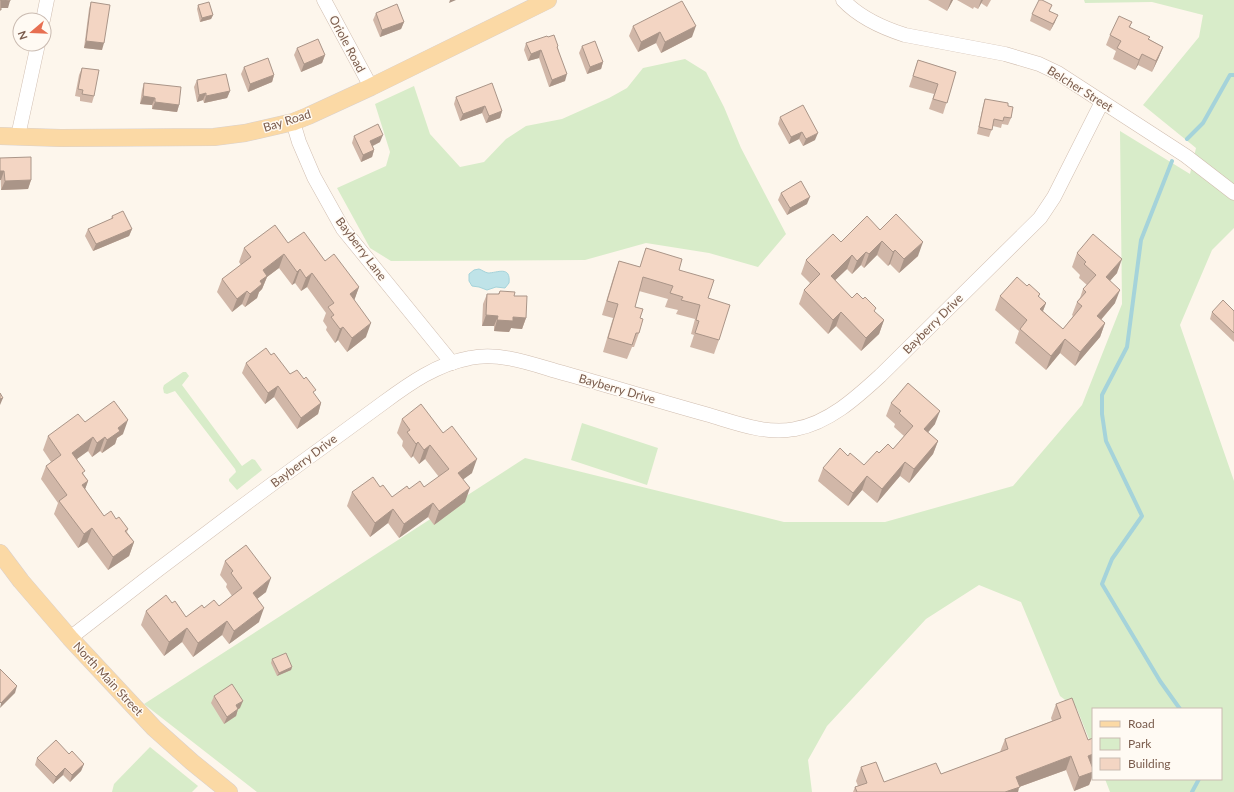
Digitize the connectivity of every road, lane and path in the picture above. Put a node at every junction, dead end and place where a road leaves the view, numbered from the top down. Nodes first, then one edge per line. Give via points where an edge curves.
1 (47, 0) edge
2 (324, 0) edge
3 (843, 0) edge
4 (538, 2) edge
5 (45, 12) edge
6 (36, 52) edge
7 (371, 88) junction
8 (1102, 102) junction
9 (293, 122) junction
10 (0, 136) edge
11 (18, 136) junction
12 (1234, 193) edge
13 (452, 363) junction
14 (0, 553) edge
15 (70, 638) junction
16 (229, 792) edge

1 - 5 street
2 - 7 street, Oriole Road
3 - 8 street, Belcher Street via 865,17 905,35 1005,54 1039,64 1058,73
4 - 7 main road, Bay Road
6 - 11 street
7 - 9 main road, Bay Road
8 - 12 street, Belcher Street via 1186,156
8 - 13 street, Bayberry Drive via 1054,197 1040,218 865,390 811,425 782,431 755,428 513,359 481,356
9 - 11 main road, Bay Road via 214,137
9 - 13 street, Bayberry Lane via 314,177 344,229
10 - 11 main road, Bay Road
13 - 15 street, Bayberry Drive via 435,369 403,388
14 - 15 main road, North Main Street
15 - 16 main road, North Main Street via 154,728

